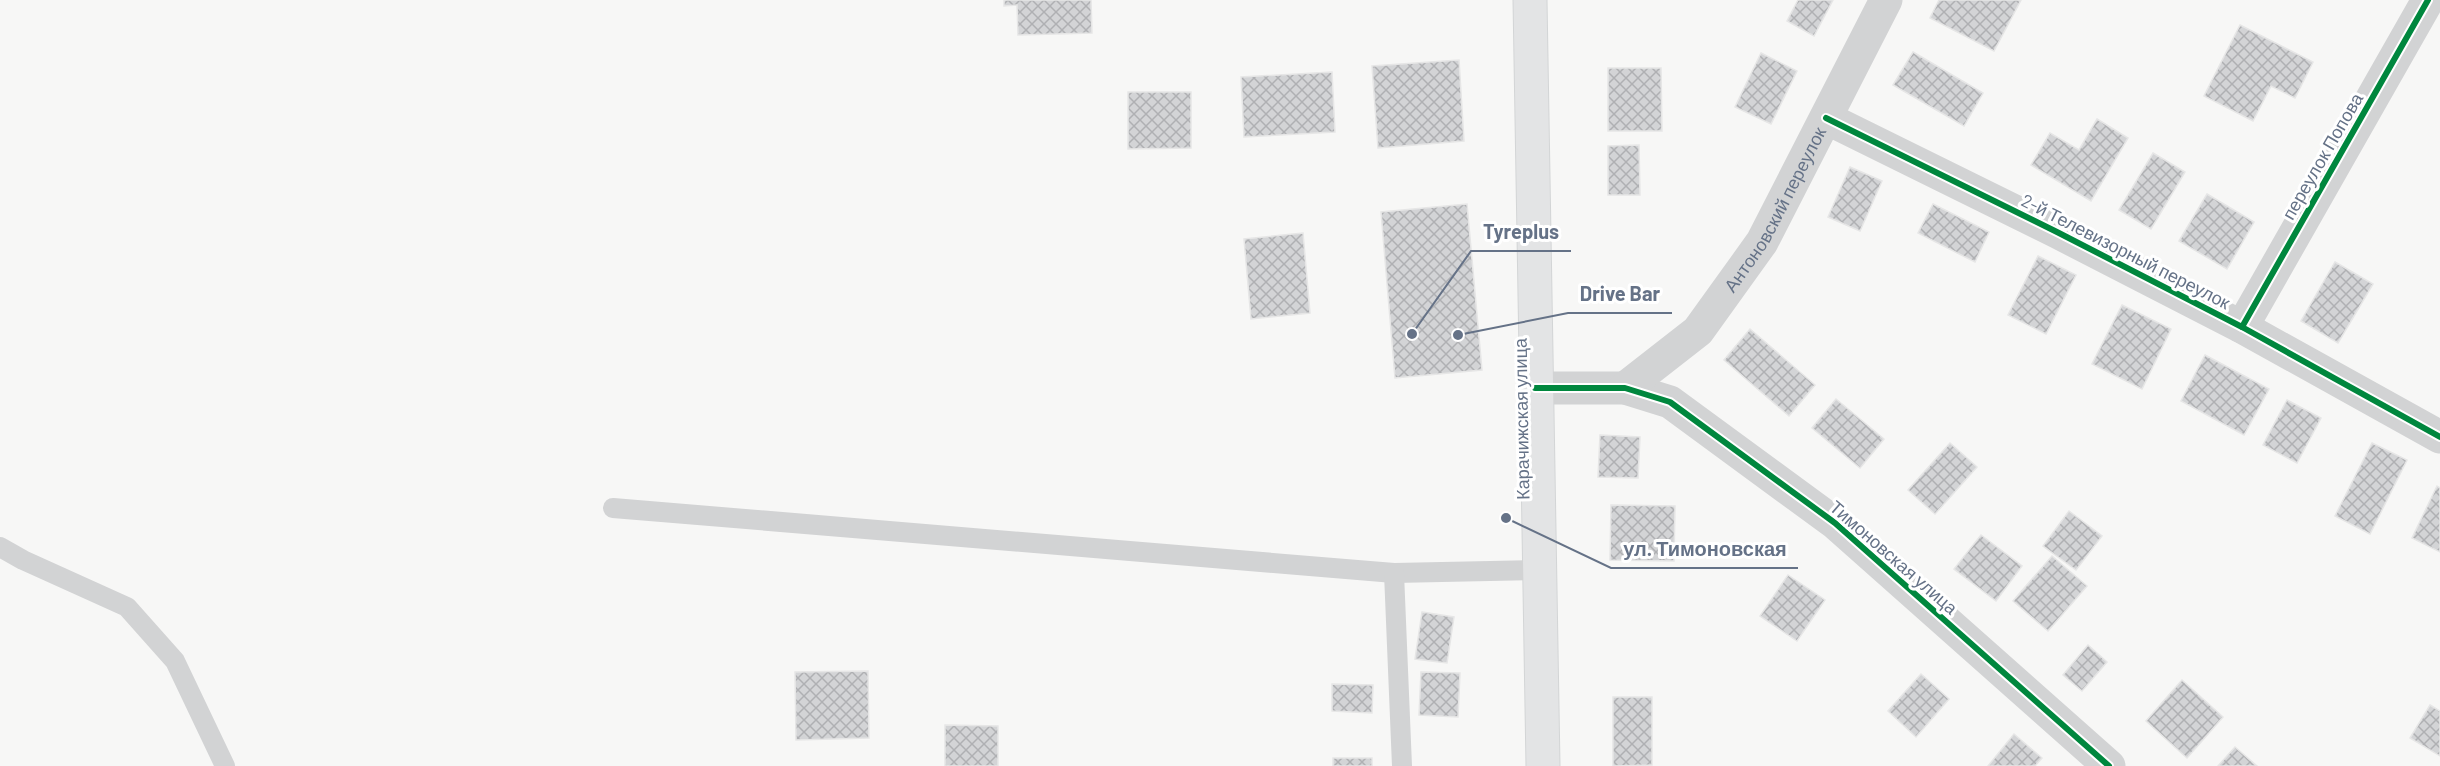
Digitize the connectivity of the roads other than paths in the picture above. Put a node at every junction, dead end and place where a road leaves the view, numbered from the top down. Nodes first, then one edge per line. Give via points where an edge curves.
1 (1530, 0) edge
2 (1886, 0) edge
3 (2428, 0) edge
4 (1826, 118) junction
5 (2242, 327) junction
6 (1535, 388) junction
7 (1625, 388) junction
8 (2440, 437) edge
9 (613, 508) dead end
10 (0, 547) edge
11 (1539, 570) junction
12 (1394, 573) junction
13 (225, 766) edge
14 (1402, 766) edge
15 (1543, 766) edge
16 (2109, 766) edge

1 - 6 main road, Карачижская улица
2 - 4 street, Антоновский переулок
3 - 5 street, переулок Попова
4 - 5 street, 2-й Телевизорный переулок
4 - 7 street, Антоновский переулок via 1762,242 1698,331
5 - 8 street, 2-й Телевизорный переулок
6 - 7 street, Тимоновская улица
6 - 11 main road, Карачижская улица
7 - 16 street, Тимоновская улица via 1670,402 1835,523
9 - 12 lane
10 - 13 lane via 127,607 175,661
11 - 12 lane
11 - 15 main road, Карачижская улица
12 - 14 lane

